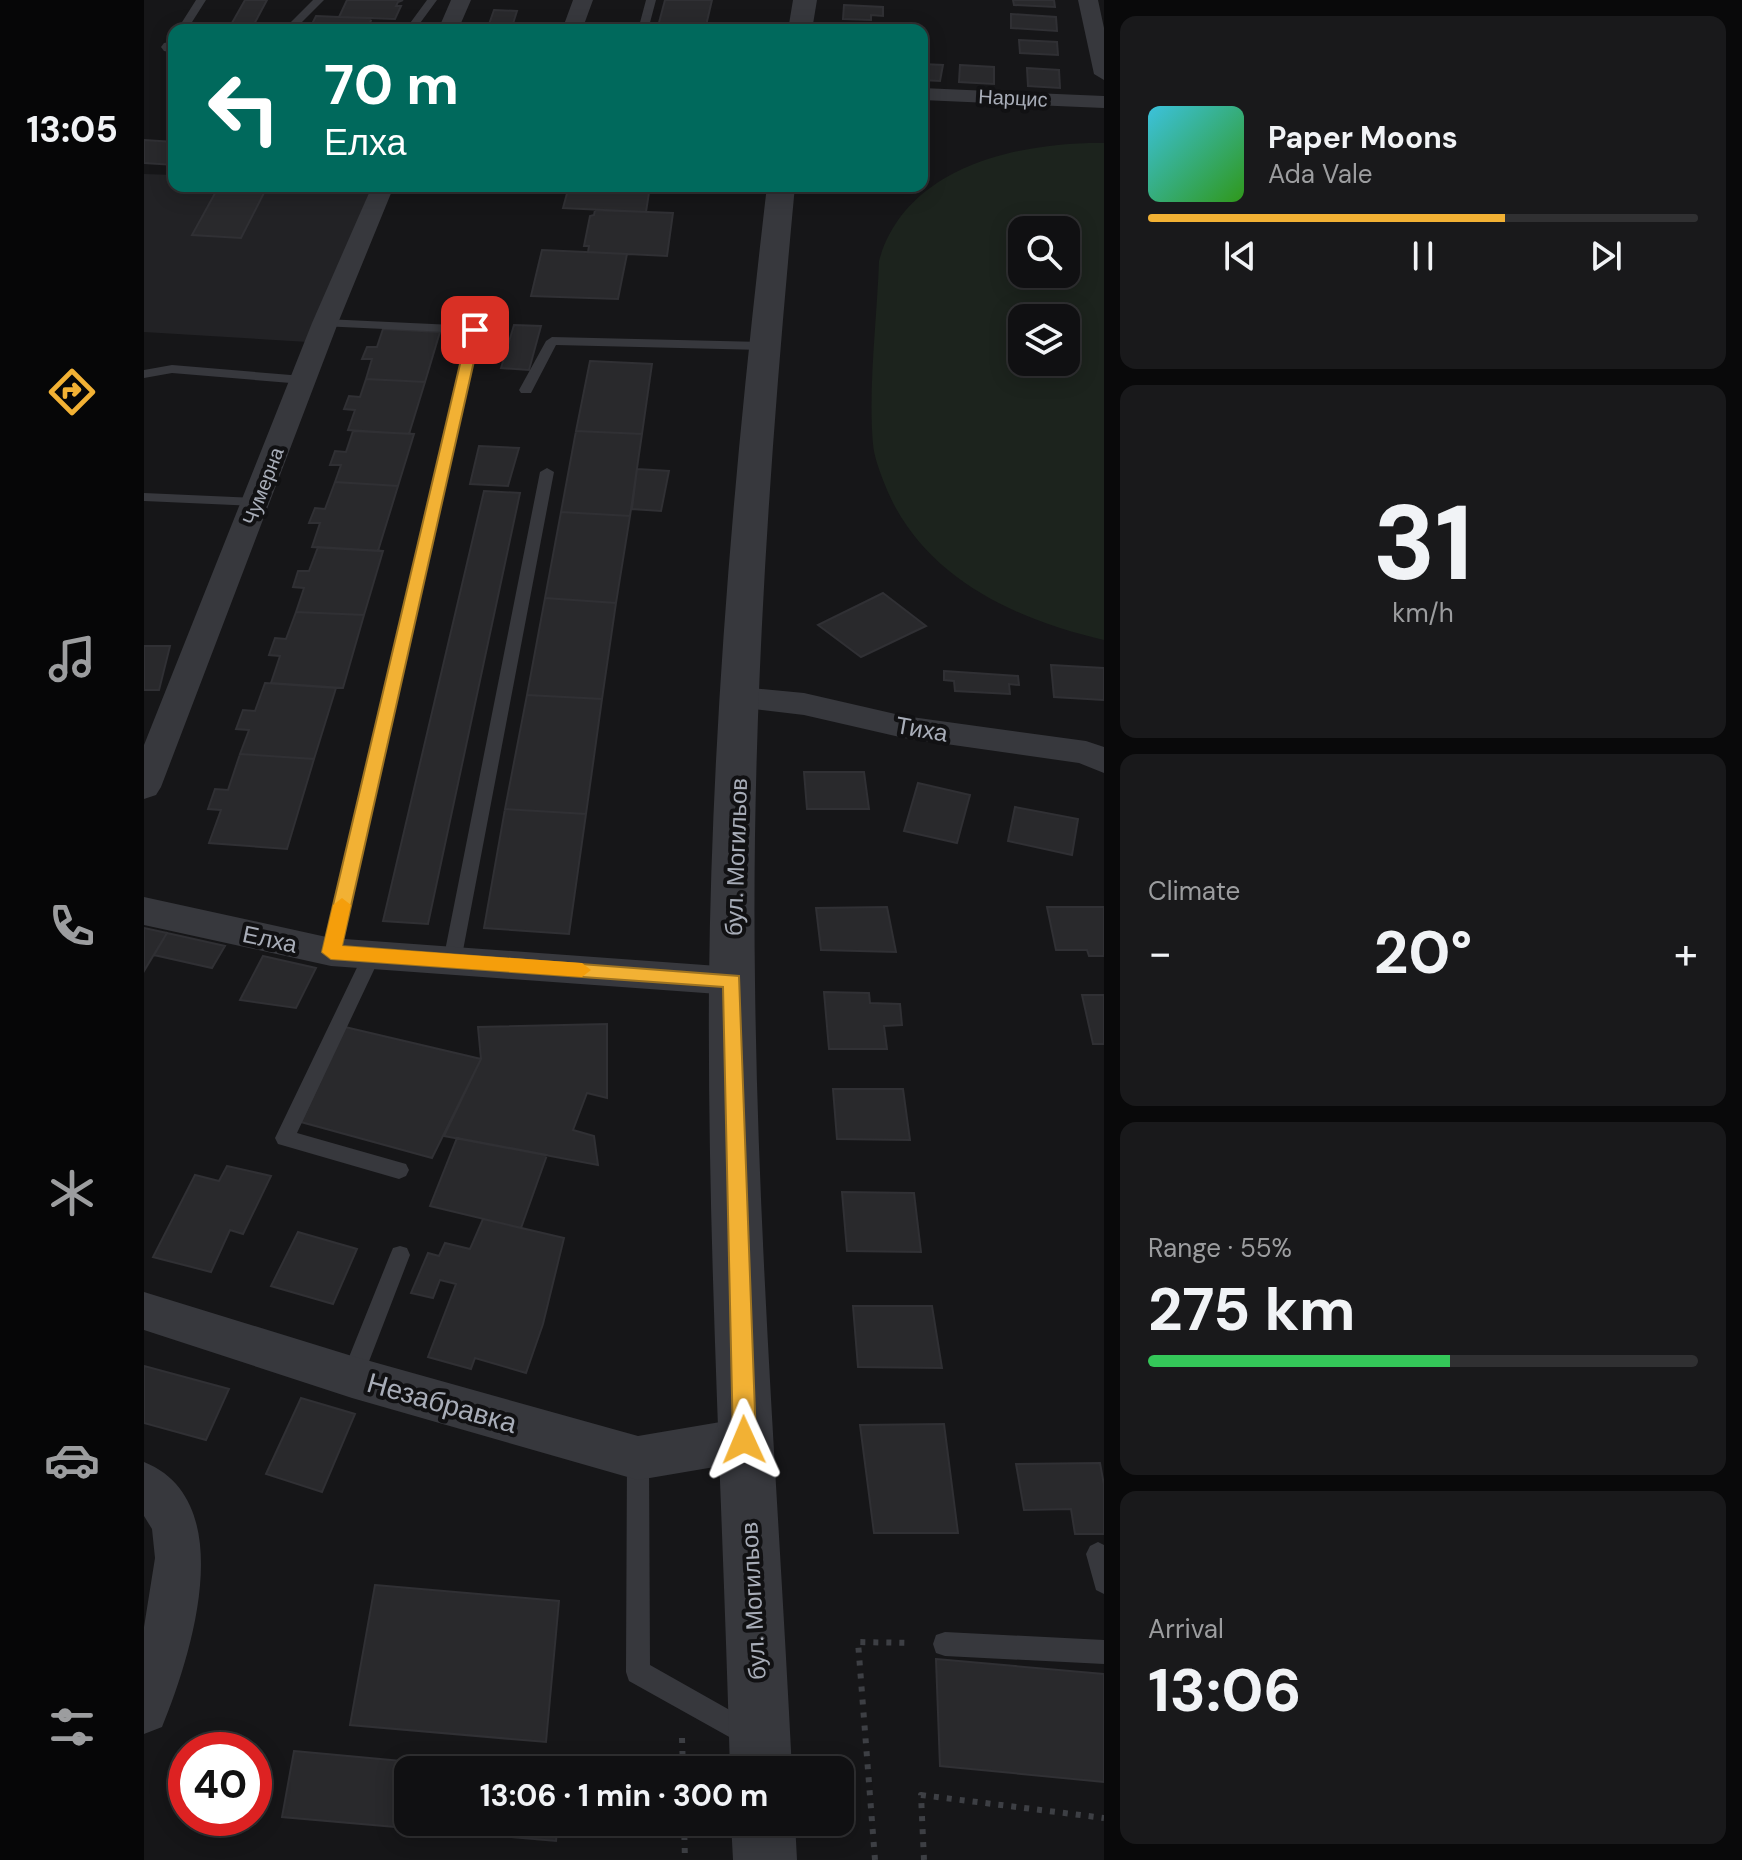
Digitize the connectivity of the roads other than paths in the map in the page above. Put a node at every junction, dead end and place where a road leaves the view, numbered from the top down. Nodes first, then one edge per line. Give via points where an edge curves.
1 (201, 0) edge
2 (319, 0) edge
3 (432, 0) edge
4 (461, 0) edge
5 (583, 0) edge
6 (651, 0) edge
7 (805, 0) edge
8 (1088, 0) edge
9 (186, 24) edge
10 (294, 24) edge
11 (414, 24) edge
12 (451, 24) edge
13 (574, 24) edge
14 (645, 24) edge
15 (801, 24) edge
16 (1104, 74) edge
17 (928, 94) edge
18 (1104, 102) edge
19 (380, 192) edge
20 (780, 192) edge
21 (325, 323) junction
22 (763, 346) junction
23 (144, 371) edge
24 (303, 380) junction
25 (526, 390) dead end
26 (547, 472) dead end
27 (144, 497) edge
28 (257, 502) junction
29 (740, 698) junction
30 (1104, 761) edge
31 (144, 787) edge
32 (144, 911) edge
33 (331, 952) junction
34 (372, 955) junction
35 (452, 961) junction
36 (732, 981) junction
37 (399, 1170) dead end
38 (400, 1255) dead end
39 (144, 1311) edge
40 (352, 1377) junction
41 (744, 1440) junction
42 (638, 1458) junction
43 (144, 1484) edge
44 (1098, 1554) dead end
45 (1104, 1582) edge
46 (945, 1644) road end
47 (1104, 1652) edge
48 (144, 1709) edge
49 (761, 1756) edge
50 (764, 1836) edge
51 (765, 1860) edge

1 - 9 lane
2 - 10 lane
3 - 11 lane
4 - 12 street
5 - 13 street
6 - 14 lane
7 - 15 street
8 - 16 street
17 - 18 street, Нарцис
19 - 21 street, Чумерна
20 - 22 street, бул. Могильов
21 - 24 street, Чумерна
21 - 33 lane via 475,330
22 - 25 lane via 552,341
22 - 29 street, бул. Могильов
23 - 24 lane
24 - 28 street, Чумерна
26 - 35 lane
27 - 28 lane
28 - 31 street, Чумерна
29 - 30 street, Тиха via 1086,752
29 - 36 street, бул. Могильов
32 - 33 street, Елха
33 - 34 street, Елха
34 - 35 street, Елха
34 - 37 lane via 285,1138
35 - 36 street, Елха
36 - 41 street, бул. Могильов
38 - 40 lane
39 - 40 street, Незабравка
40 - 42 street, Незабравка
41 - 42 street, Незабравка
41 - 49 street, бул. Могильов
42 - 49 lane via 638,1672
43 - 48 street via 155,1492 178,1531 176,1595
44 - 45 lane
46 - 47 lane
50 - 51 street

